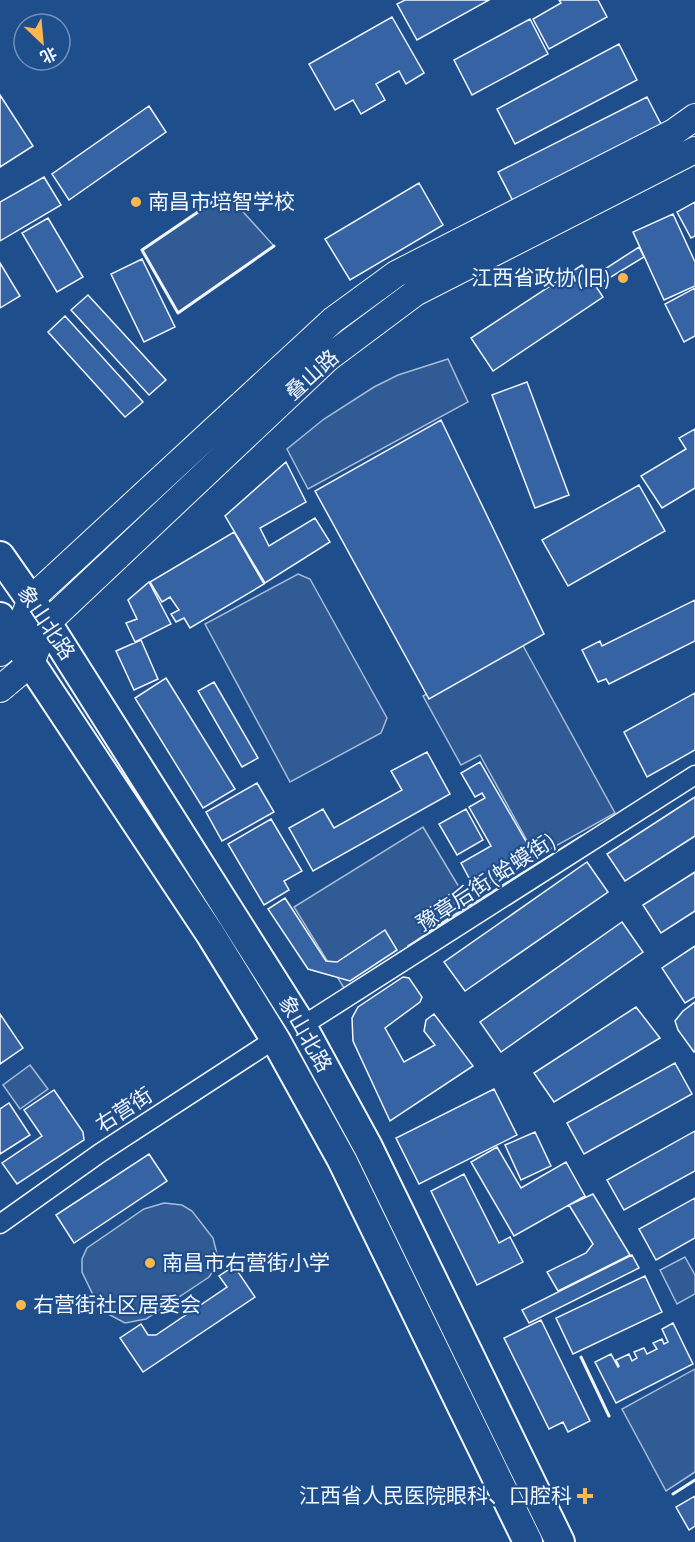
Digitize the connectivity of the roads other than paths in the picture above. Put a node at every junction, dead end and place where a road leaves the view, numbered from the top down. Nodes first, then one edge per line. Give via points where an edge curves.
1 (695, 117) edge
2 (695, 150) edge
3 (0, 556) edge
4 (31, 599) junction
5 (47, 623) junction
6 (5, 636) edge
7 (31, 663) junction
8 (0, 689) edge
9 (695, 775) edge
10 (302, 1026) junction
11 (275, 1039) junction
12 (0, 1224) edge
13 (528, 1542) edge
14 (560, 1542) edge

1 - 4 main road, 叠山路 via 675,132 396,274 333,320
2 - 5 main road, 叠山路 via 415,293 328,358
3 - 4 main road, 象山北路
4 - 5 main road, 象山北路
4 - 6 main road, 叠山路
5 - 7 main road, 叠山路
5 - 10 main road, 象山北路
6 - 7 main road, 象山北路
7 - 8 main road, 叠山路
7 - 11 main road, 象山北路
9 - 10 street, 豫章后街(蛤蟆街)
10 - 14 main road, 象山北路 via 368,1147
11 - 12 street, 右营街 via 100,1153
11 - 13 main road, 象山北路 via 342,1160

